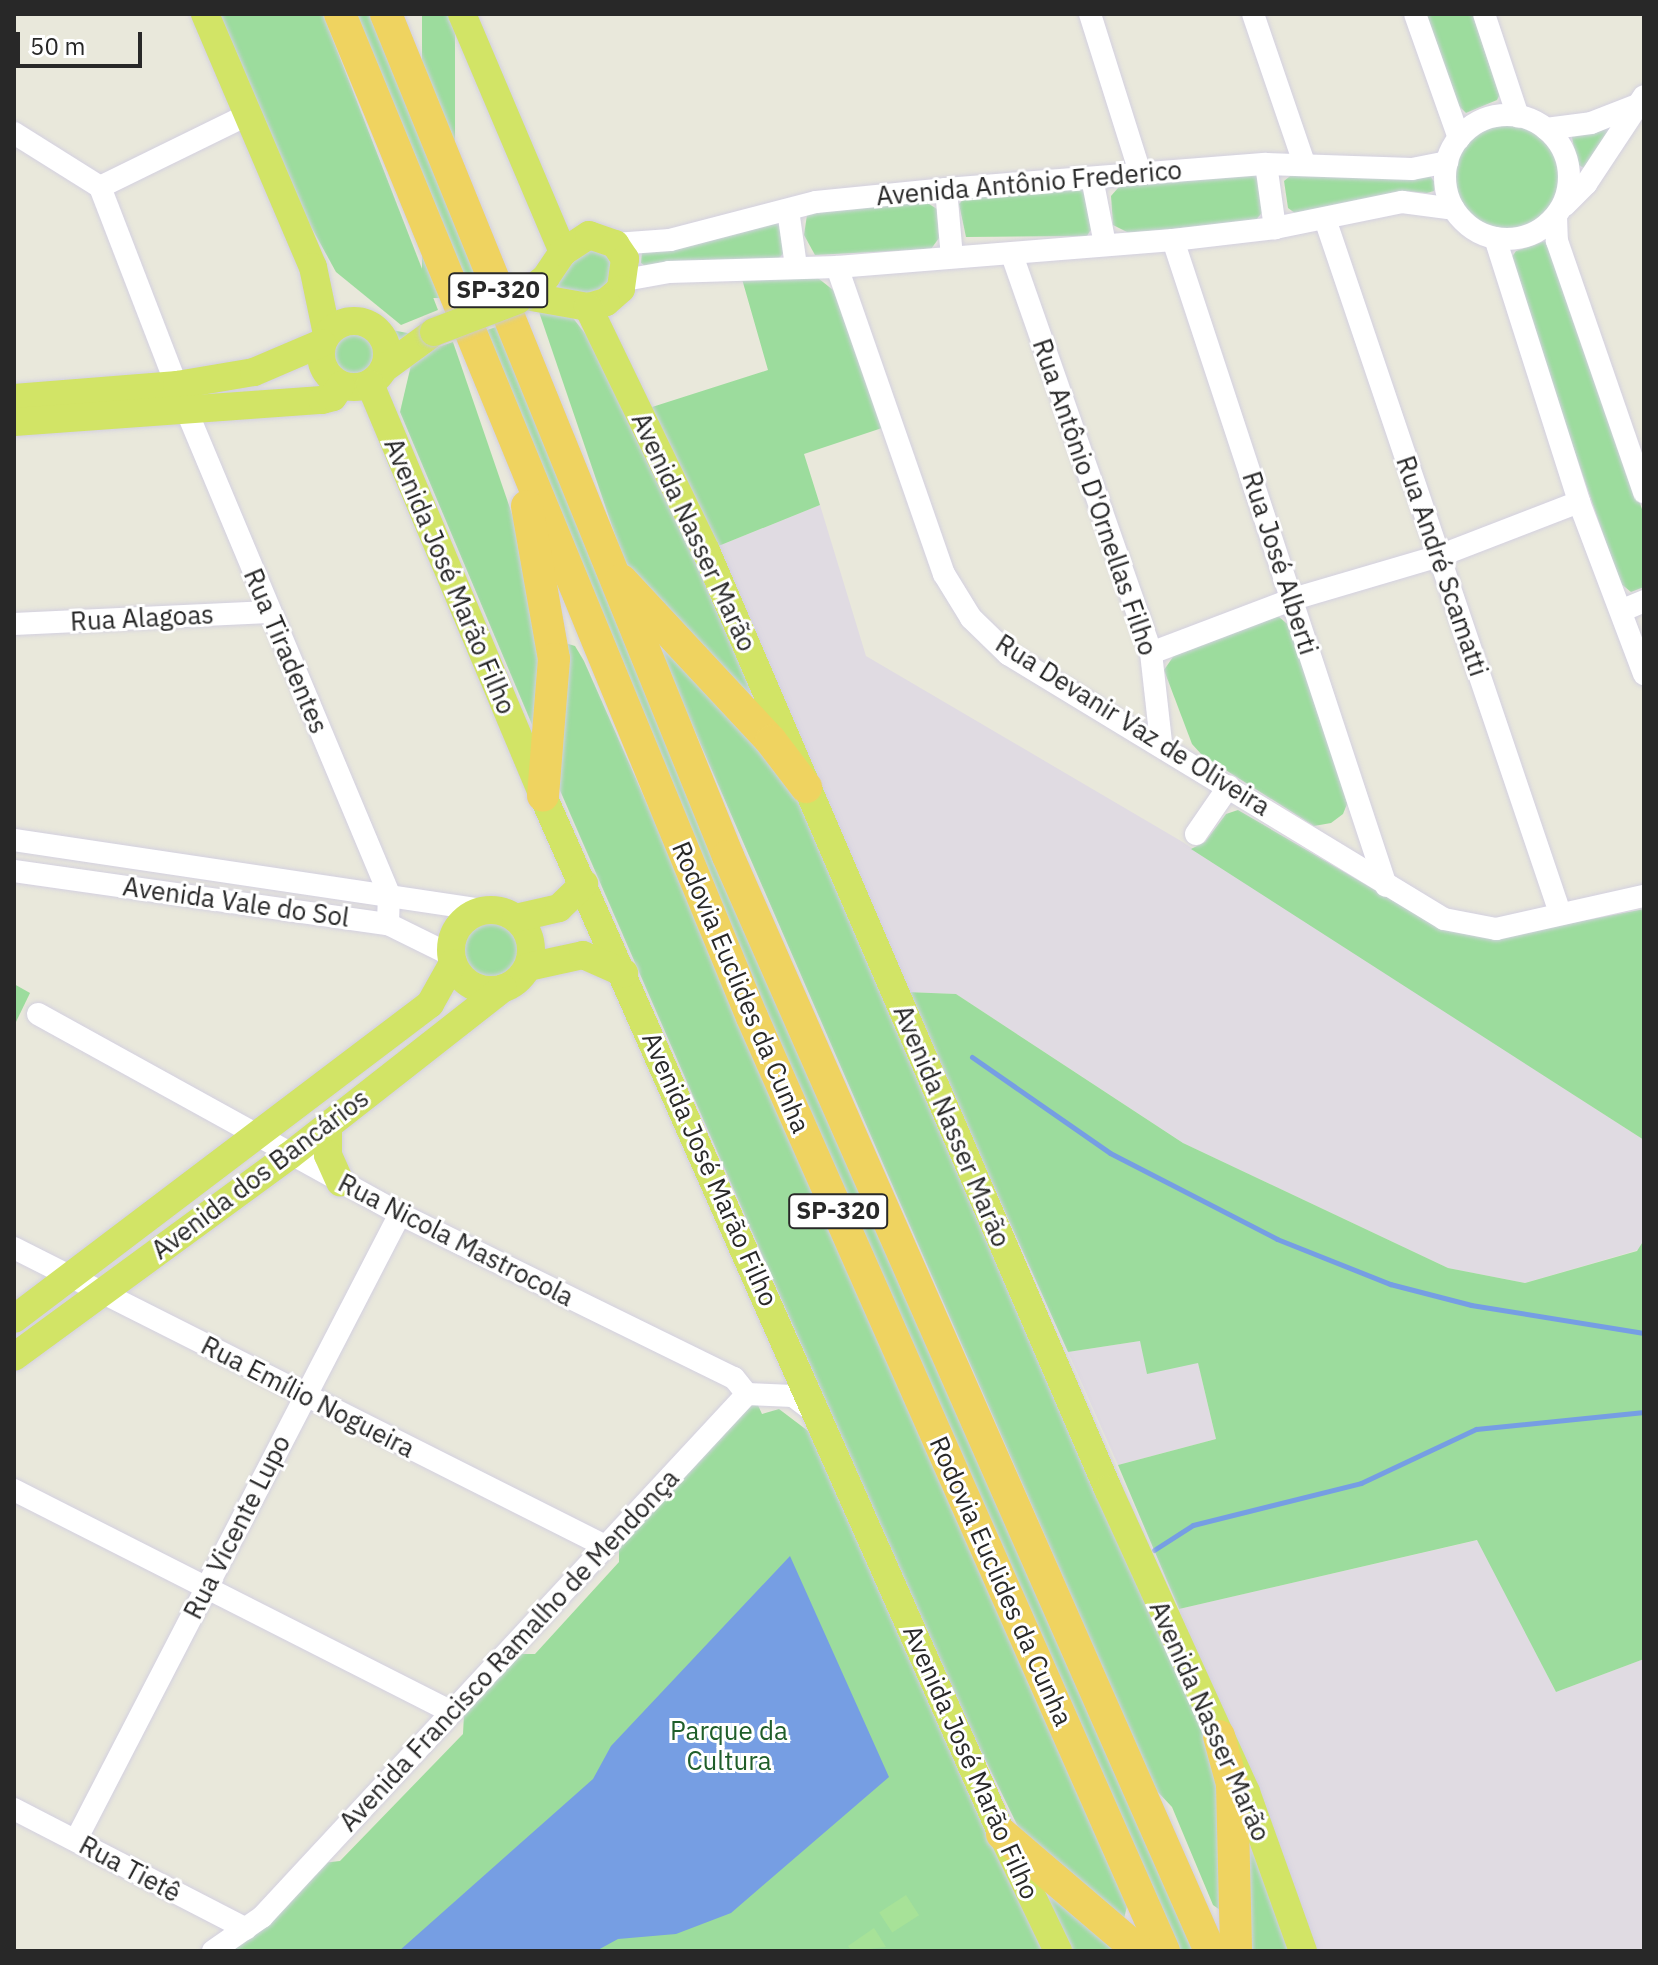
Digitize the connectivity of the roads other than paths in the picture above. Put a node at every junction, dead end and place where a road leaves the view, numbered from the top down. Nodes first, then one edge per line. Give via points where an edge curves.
1 (205, 14) edge
2 (340, 14) edge
3 (386, 14) edge
4 (462, 14) edge
5 (1090, 14) edge
6 (1253, 14) edge
7 (1415, 14) edge
8 (1484, 14) edge
9 (1642, 104) edge
10 (249, 114) junction
11 (1518, 116) junction
12 (1546, 129) junction
13 (14, 133) edge
14 (1459, 138) junction
15 (1447, 162) junction
16 (1304, 163) junction
17 (1266, 164) junction
18 (1140, 173) junction
19 (1092, 178) junction
20 (100, 187) junction
21 (946, 189) junction
22 (1454, 209) junction
23 (788, 210) junction
24 (1558, 213) junction
25 (1325, 219) junction
26 (1275, 228) junction
27 (1495, 238) junction
28 (1173, 240) junction
29 (615, 244) junction
30 (1105, 244) junction
31 (563, 252) junction
32 (1012, 255) junction
33 (952, 257) junction
34 (796, 266) junction
35 (837, 267) junction
36 (625, 280) junction
37 (522, 298) junction
38 (588, 307) junction
39 (369, 324) junction
40 (431, 333) junction
41 (324, 338) junction
42 (377, 376) junction
43 (341, 385) junction
44 (181, 396) junction
45 (14, 398) edge
46 (100, 403) junction
47 (14, 422) edge
48 (522, 467) junction
49 (1644, 492) edge
50 (1579, 502) junction
51 (1439, 556) junction
52 (608, 566) junction
53 (1293, 599) junction
54 (1644, 601) edge
55 (1623, 610) junction
56 (269, 612) junction
57 (14, 624) edge
58 (1151, 653) junction
59 (1644, 674) edge
60 (1161, 742) junction
61 (1229, 786) junction
62 (806, 787) junction
63 (543, 796) junction
64 (1196, 834) dead end
65 (14, 840) edge
66 (110, 853) junction
67 (221, 870) junction
68 (14, 871) edge
69 (105, 884) junction
70 (584, 884) junction
71 (1386, 886) junction
72 (389, 894) junction
73 (1644, 896) edge
74 (217, 900) junction
75 (482, 910) junction
76 (1560, 913) junction
77 (516, 918) junction
78 (388, 924) junction
79 (452, 959) junction
80 (528, 967) junction
81 (624, 973) junction
82 (503, 988) junction
83 (38, 1014) dead end
84 (328, 1126) junction
85 (256, 1139) junction
86 (289, 1156) junction
87 (340, 1182) junction
88 (400, 1214) junction
89 (14, 1248) edge
90 (71, 1275) junction
91 (101, 1292) junction
92 (14, 1319) edge
93 (14, 1357) edge
94 (747, 1394) junction
95 (304, 1395) junction
96 (814, 1412) junction
97 (14, 1490) edge
98 (603, 1545) junction
99 (207, 1585) junction
100 (452, 1712) junction
101 (1219, 1736) junction
102 (15, 1810) edge
103 (1002, 1834) junction
104 (76, 1840) junction
105 (246, 1929) junction
106 (213, 1951) edge
107 (1058, 1951) edge
108 (1139, 1951) edge
109 (1164, 1951) edge
110 (1210, 1951) edge
111 (1236, 1951) edge
112 (1303, 1951) edge

1 - 10 main road
2 - 48 highway, Rodovia Euclides da Cunha / SP-320
3 - 52 highway, Rodovia Euclides da Cunha / SP-320
4 - 31 main road
5 - 18 street
6 - 16 street
7 - 14 street
8 - 11 street
9 - 12 street via 1591,123
9 - 24 street via 1586,184
10 - 20 street
10 - 41 main road via 313,267
11 - 12 street
11 - 14 street via 1476,123
12 - 24 street via 1568,166
13 - 20 street
14 - 15 street
15 - 16 street, Avenida Antônio Frederico via 1412,169
15 - 22 street
16 - 17 street, Avenida Antônio Frederico
17 - 18 street, Avenida Antônio Frederico
17 - 26 street
18 - 19 street, Avenida Antônio Frederico
19 - 21 street, Avenida Antônio Frederico
19 - 30 street
20 - 44 street, Rua Tiradentes
21 - 23 street, Avenida Antônio Frederico via 816,202
21 - 33 street
22 - 25 street via 1402,202
22 - 27 street via 1479,232
23 - 29 street, Avenida Antônio Frederico via 670,240
23 - 34 street
24 - 27 street via 1518,238
24 - 49 street via 1557,241
25 - 26 street
25 - 51 street, Rua André Scamatti
26 - 28 street
27 - 50 street
28 - 30 street
28 - 53 street, Rua José Alberti
29 - 31 main road, Avenida Antônio Frederico via 589,235
29 - 36 main road via 625,259
30 - 32 street
31 - 37 main road, Avenida Antônio Frederico
32 - 33 street
32 - 58 street, Rua Antônio D'Ornellas Filho
33 - 35 street
34 - 35 street
34 - 36 street via 669,272
35 - 60 street, Rua Devanir Vaz de Oliveira via 944,574 971,618 1008,654
36 - 38 main road via 615,297
37 - 38 main road
37 - 40 main road, Avenida Antônio Frederico, bridge
38 - 62 main road, Avenida Nasser Marão via 706,551
39 - 40 main road
39 - 41 main road via 341,322
39 - 42 main road via 387,348
40 - 42 main road
41 - 43 main road via 323,367
41 - 44 main road via 254,372
42 - 43 main road
42 - 63 main road, Avenida José Marão Filho
43 - 44 main road via 333,397 322,400
44 - 46 main road
44 - 56 street, Rua Tiradentes
45 - 46 main road
46 - 47 main road
48 - 63 highway via 554,659
48 - 109 highway, Rodovia Euclides da Cunha / SP-320 via 752,1017
50 - 51 street
50 - 55 street
51 - 53 street
51 - 76 street, Rua André Scamatti
52 - 62 highway via 771,741
52 - 110 highway, Rodovia Euclides da Cunha / SP-320 via 728,856
53 - 58 street
53 - 71 street, Rua José Alberti
54 - 55 street
55 - 59 street
56 - 57 street, Rua Alagoas
56 - 72 street, Rua Tiradentes
58 - 60 street, Rua Antônio D'Ornellas Filho
60 - 61 street, Rua Devanir Vaz de Oliveira
61 - 64 street
61 - 71 street, Rua Devanir Vaz de Oliveira
62 - 101 main road, Avenida Nasser Marão
63 - 70 main road, Avenida José Marão Filho
65 - 66 street, Avenida Vale do Sol
66 - 67 street, Avenida Vale do Sol
66 - 69 street
67 - 72 street, Avenida Vale do Sol
67 - 74 street
68 - 69 street, Avenida Vale do Sol
69 - 74 street, Avenida Vale do Sol
70 - 77 main road via 559,908
70 - 81 main road, Avenida José Marão Filho
71 - 76 street, Rua Devanir Vaz de Oliveira via 1444,919 1496,929
72 - 75 street, Avenida Vale do Sol
72 - 78 street
73 - 76 street, Rua Devanir Vaz de Oliveira
74 - 78 street, Avenida Vale do Sol
75 - 77 main road
75 - 79 main road via 462,922
77 - 80 main road via 529,935
78 - 79 street, Avenida Vale do Sol
79 - 82 main road via 468,982
79 - 85 main road, Avenida dos Bancários via 430,1004
80 - 81 main road via 583,955
80 - 82 main road
81 - 96 main road, Avenida José Marão Filho
82 - 84 main road, Avenida dos Bancários
83 - 85 street, Rua Nicola Mastrocola
84 - 86 main road, Avenida dos Bancários
84 - 87 main road via 328,1155
85 - 86 street, Rua Nicola Mastrocola
85 - 90 main road, Avenida dos Bancários
86 - 87 street, Rua Nicola Mastrocola
86 - 91 main road, Avenida dos Bancários
87 - 88 street, Rua Nicola Mastrocola
88 - 94 street, Rua Nicola Mastrocola via 734,1378
88 - 95 street, Rua Vicente Lupo
89 - 90 street, Rua Emílio Nogueira
90 - 91 street, Rua Emílio Nogueira
90 - 92 main road, Avenida dos Bancários
91 - 93 main road, Avenida dos Bancários
91 - 95 street, Rua Emílio Nogueira
94 - 96 street via 793,1396
94 - 98 street, Avenida Francisco Ramalho de Mendonça
95 - 98 street, Rua Emílio Nogueira
95 - 99 street, Rua Vicente Lupo
96 - 103 main road, Avenida José Marão Filho
97 - 99 street
98 - 100 street, Avenida Francisco Ramalho de Mendonça
99 - 100 street
99 - 104 street, Rua Vicente Lupo
100 - 105 street, Avenida Francisco Ramalho de Mendonça
101 - 111 highway via 1232,1784
101 - 112 main road, Avenida Nasser Marão via 1246,1792
102 - 104 street, Rua Tietê
103 - 107 main road, Avenida José Marão Filho
103 - 108 highway
104 - 105 street, Rua Tietê
105 - 106 street, Avenida Francisco Ramalho de Mendonça

